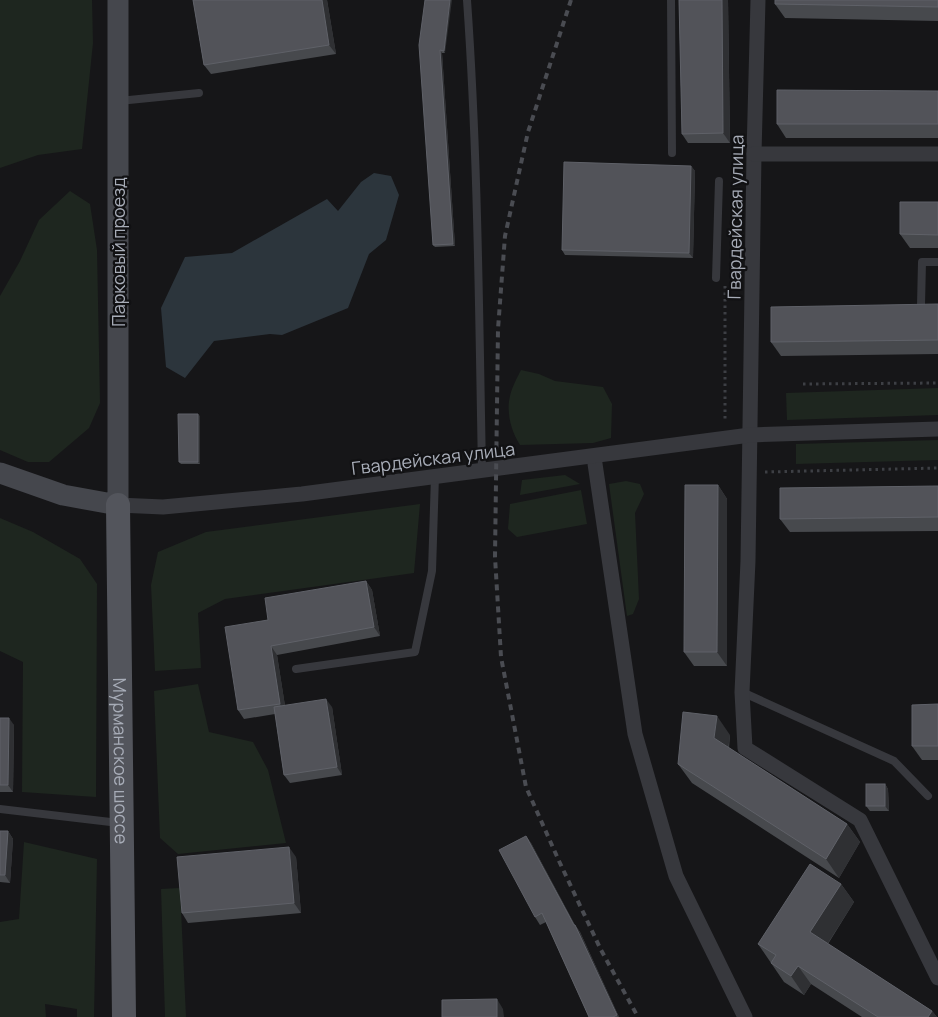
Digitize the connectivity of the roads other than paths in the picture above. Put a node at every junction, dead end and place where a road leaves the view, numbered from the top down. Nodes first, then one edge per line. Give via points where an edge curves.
1 (118, 0) edge
2 (467, 0) edge
3 (671, 0) edge
4 (758, 0) edge
5 (199, 93) dead end
6 (117, 101) junction
7 (672, 153) dead end
8 (754, 154) junction
9 (938, 154) edge
10 (718, 181) dead end
11 (938, 262) edge
12 (720, 278) road end
13 (921, 305) edge
14 (938, 429) edge
15 (750, 435) junction
16 (594, 457) junction
17 (482, 470) junction
18 (0, 473) edge
19 (435, 476) junction
20 (118, 505) junction
21 (296, 669) dead end
22 (742, 692) junction
23 (928, 796) dead end
24 (0, 809) edge
25 (121, 824) junction
26 (938, 978) edge
27 (124, 1017) edge
28 (745, 1017) edge

1 - 6 main road, Парковый проезд
2 - 17 lane
3 - 7 lane
4 - 8 street, Гвардейская улица
5 - 6 lane
6 - 20 main road, Парковый проезд
8 - 9 street
8 - 15 street, Гвардейская улица
10 - 12 lane
11 - 13 lane via 922,262
14 - 15 street, Гвардейская улица
15 - 16 street, Гвардейская улица
15 - 22 street, Гвардейская улица
16 - 17 street, Гвардейская улица
16 - 28 street via 635,734 676,876
17 - 19 street, Гвардейская улица
18 - 20 main road via 63,495
19 - 20 street, Гвардейская улица via 302,494 183,505
19 - 21 lane via 432,571 415,652
20 - 25 main road, Мурманское шоссе
22 - 23 lane via 894,761
22 - 26 street, Гвардейская улица via 745,748 860,820
24 - 25 lane
25 - 27 main road, Мурманское шоссе

